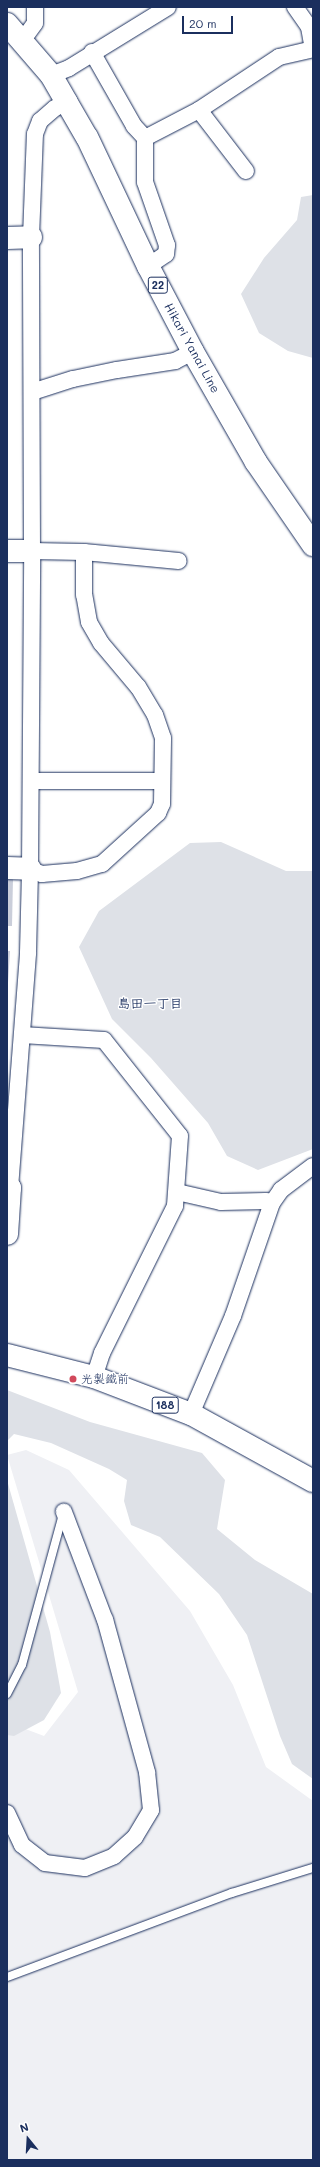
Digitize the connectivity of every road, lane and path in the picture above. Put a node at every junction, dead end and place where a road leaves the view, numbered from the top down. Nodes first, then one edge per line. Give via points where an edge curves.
1 (35, 7) edge
2 (168, 7) edge
3 (295, 7) edge
4 (7, 24) edge
5 (22, 41) junction
6 (313, 49) edge
7 (92, 52) junction
8 (51, 75) junction
9 (67, 103) junction
10 (200, 110) junction
11 (145, 138) junction
12 (246, 171) dead end
13 (31, 237) junction
14 (7, 238) edge
15 (148, 266) junction
16 (193, 352) junction
17 (32, 392) junction
18 (313, 545) edge
19 (7, 551) edge
20 (32, 551) junction
21 (84, 552) junction
22 (179, 561) dead end
23 (32, 781) junction
24 (162, 781) junction
25 (7, 868) edge
26 (30, 869) junction
27 (22, 1035) junction
28 (313, 1166) edge
29 (9, 1188) edge
30 (177, 1192) junction
31 (272, 1203) junction
32 (7, 1234) edge
33 (7, 1354) edge
34 (94, 1377) junction
35 (191, 1414) junction
36 (313, 1481) edge
37 (64, 1512) joint
38 (7, 1694) edge
39 (7, 1813) edge
40 (313, 1868) edge
41 (7, 1977) edge

1 - 5 street via 35,23
2 - 7 street
3 - 6 street via 309,27
4 - 5 main road, Hikari Yanai Line / 22
5 - 8 main road, Hikari Yanai Line / 22
6 - 10 street via 279,57
7 - 8 street via 69,68
7 - 11 street via 134,126
8 - 9 main road, Hikari Yanai Line / 22
9 - 13 street via 55,108 40,121 35,134
9 - 15 main road, Hikari Yanai Line / 22 via 87,137
10 - 11 street
10 - 12 street
11 - 15 street via 145,182 167,245 166,254
13 - 14 main road
13 - 17 street
15 - 16 main road, Hikari Yanai Line / 22
16 - 17 street via 175,361 73,379
16 - 18 main road, Hikari Yanai Line / 22 via 256,462
17 - 20 street
19 - 20 main road
20 - 21 street
20 - 23 street
21 - 22 street
21 - 24 street via 84,595 89,622 101,643 138,687 155,715 162,738
23 - 24 street
23 - 26 street
24 - 26 street via 162,804 158,813 102,864 77,871 42,874
25 - 26 main road
26 - 27 street via 28,953
27 - 29 street
27 - 30 street via 104,1040 180,1136
28 - 31 street via 281,1190
29 - 32 main road
30 - 31 street via 221,1202 266,1200
30 - 34 street via 175,1206 102,1353
31 - 35 street via 233,1316
33 - 34 main road, 188
34 - 35 main road, 188
35 - 36 main road, 188
37 - 38 lane via 22,1665
37 - 39 street via 105,1620 147,1772 151,1810 135,1837 114,1856 85,1868 46,1863 22,1845
40 - 41 lane via 238,1891

